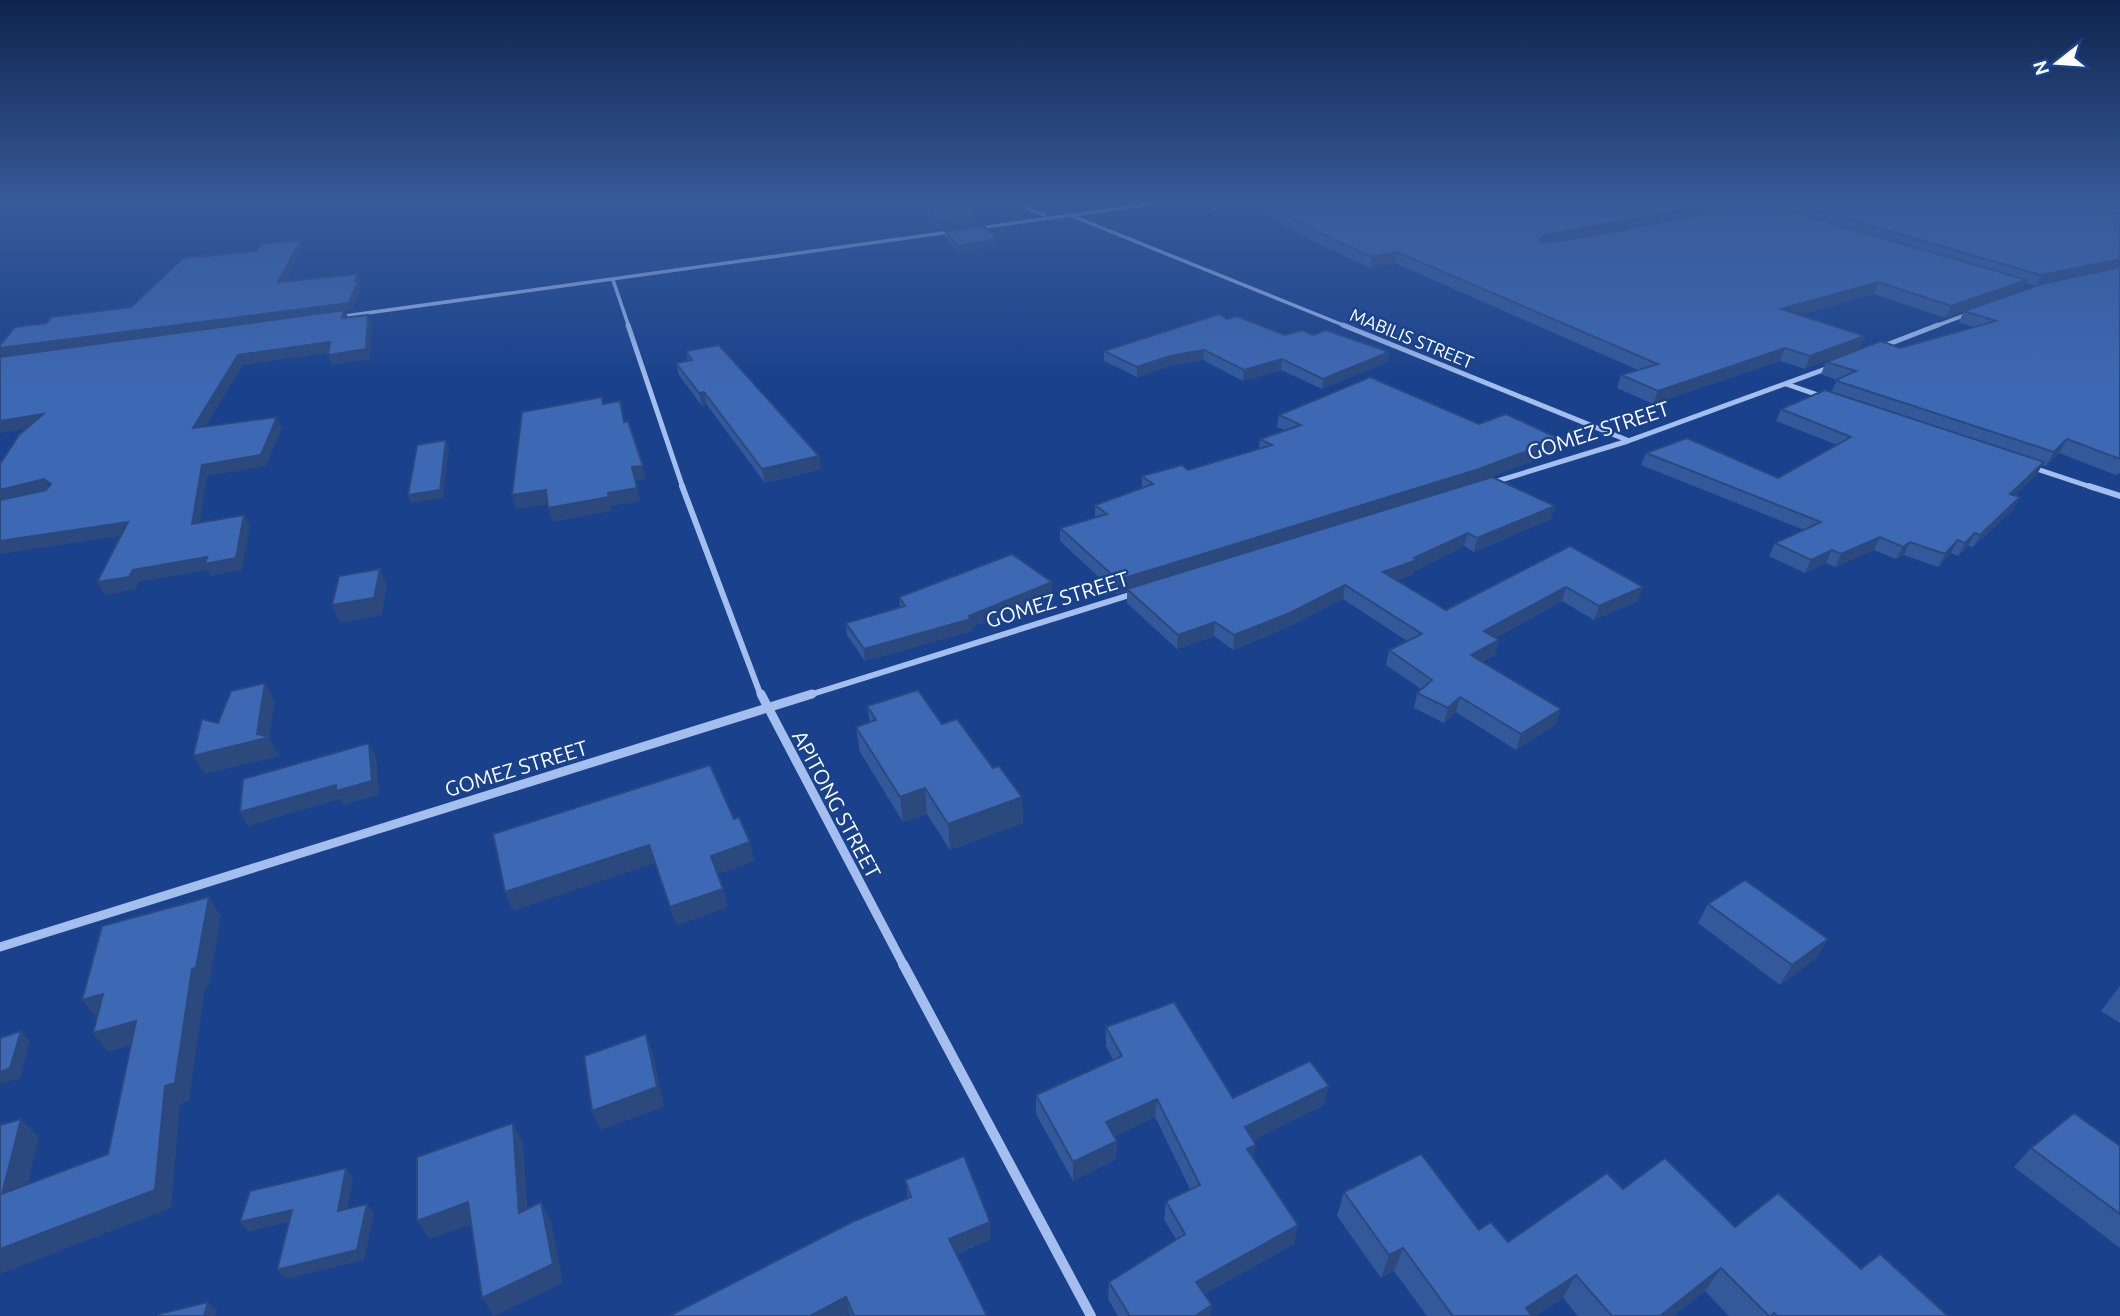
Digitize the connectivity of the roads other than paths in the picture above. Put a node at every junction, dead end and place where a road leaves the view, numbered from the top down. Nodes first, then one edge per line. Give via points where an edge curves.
1 (718, 264) edge
2 (1193, 264) edge
3 (613, 280) junction
4 (1971, 313) edge
5 (327, 318) edge
6 (1872, 351) edge
7 (1835, 365) edge
8 (1786, 384) junction
9 (1837, 401) edge
10 (1628, 440) junction
11 (2026, 465) edge
12 (1482, 486) edge
13 (2120, 496) edge
14 (1150, 589) edge
15 (765, 708) junction
16 (0, 947) edge
17 (1091, 1316) edge

1 - 3 street
2 - 10 street, MABILIS STREET
3 - 5 street
3 - 15 street, APITONG STREET via 676,470
4 - 6 street
7 - 8 street, GOMEZ STREET
8 - 9 street
8 - 10 street, GOMEZ STREET
10 - 12 street, GOMEZ STREET
11 - 13 street
14 - 15 street, GOMEZ STREET
15 - 16 street, GOMEZ STREET
15 - 17 street, APITONG STREET

